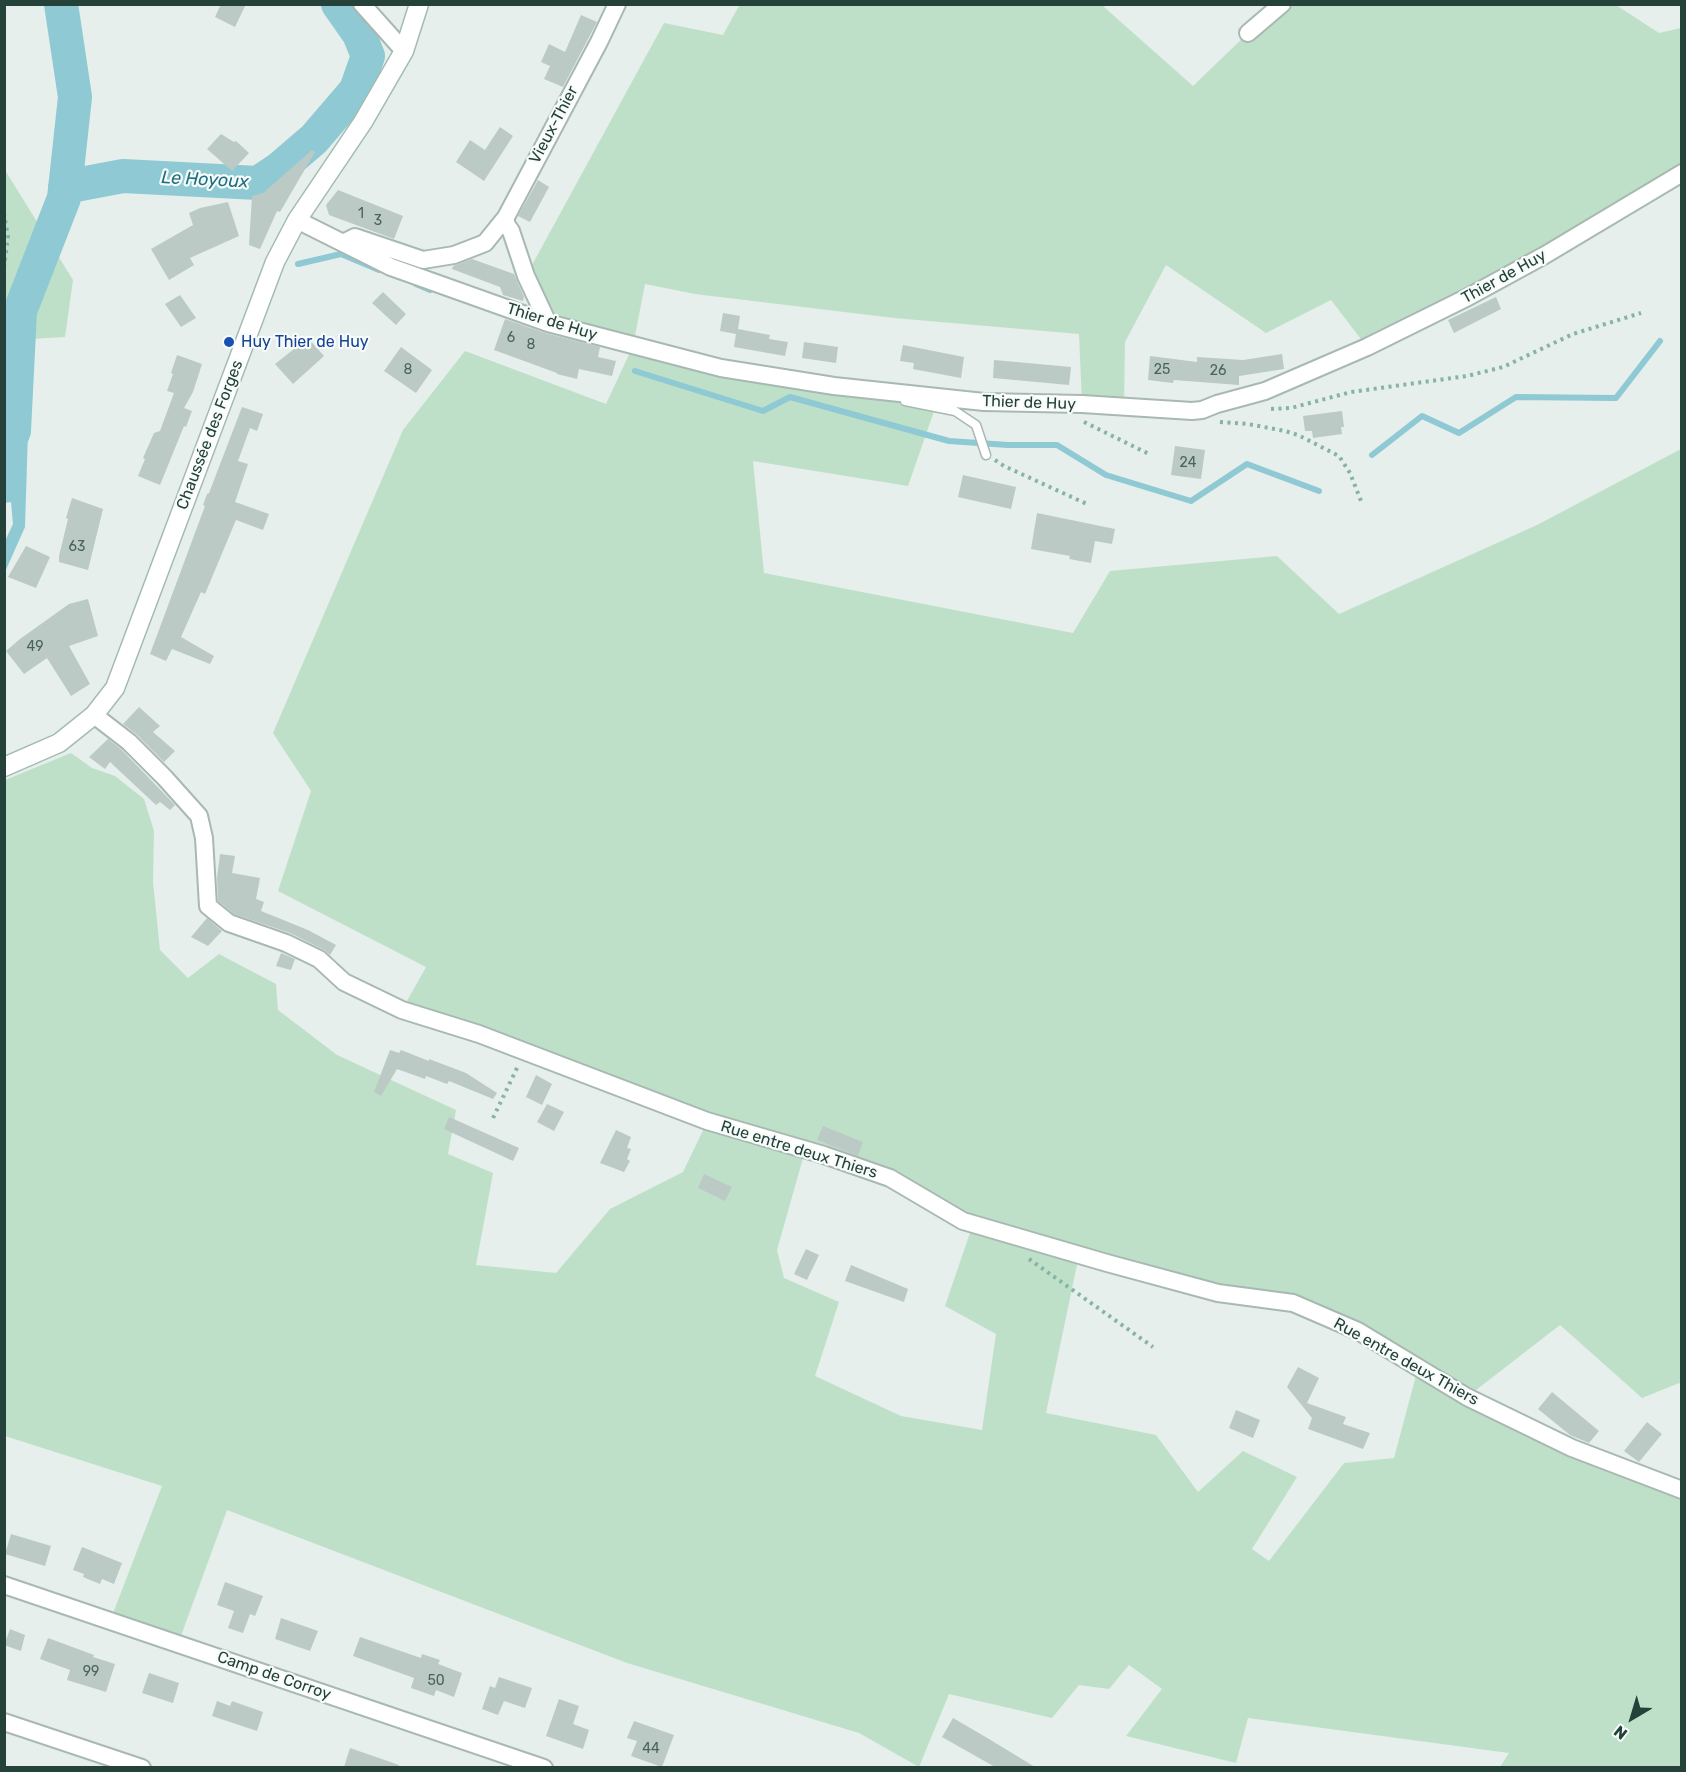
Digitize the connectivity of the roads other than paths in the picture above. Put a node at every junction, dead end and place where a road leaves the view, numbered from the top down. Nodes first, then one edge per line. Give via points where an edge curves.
1 (362, 4) edge
2 (419, 4) edge
3 (617, 4) edge
4 (1282, 4) edge
5 (1248, 33) dead end
6 (404, 51) junction
7 (1682, 173) edge
8 (506, 216) junction
9 (297, 220) junction
10 (343, 243) junction
11 (485, 243) joint
12 (548, 323) junction
13 (879, 391) junction
14 (986, 455) road end
15 (94, 715) junction
16 (4, 766) edge
17 (1682, 1490) edge
18 (4, 1586) edge
19 (4, 1722) edge
20 (142, 1767) edge
21 (544, 1767) edge

1 - 6 street
2 - 6 main road, Chaussée des Forges
3 - 8 street, Vieux-Thier
4 - 5 street
6 - 9 main road, Chaussée des Forges via 363,122
7 - 13 street, Thier de Huy via 1545,255 1367,347 1264,391 1202,410 984,402
8 - 11 street, Vieux-Thier
8 - 12 street via 526,276
9 - 10 street, Thier de Huy
9 - 15 main road, Chaussée des Forges via 275,262 115,688
10 - 11 street, Thier de Huy via 355,237 423,260 454,255
10 - 12 street, Thier de Huy via 391,267
12 - 13 street, Thier de Huy via 721,368
13 - 14 lane via 899,400 955,411 976,425
15 - 16 main road, Chaussée des Forges via 59,743
15 - 17 street, Rue entre deux Thiers via 129,742 199,816 208,906 229,923 319,959 344,982 402,1010 479,1034 707,1121 890,1178 963,1221 1218,1293 1293,1303 1358,1331 1467,1397 1572,1448
18 - 21 street, Camp de Corroy
19 - 20 street

